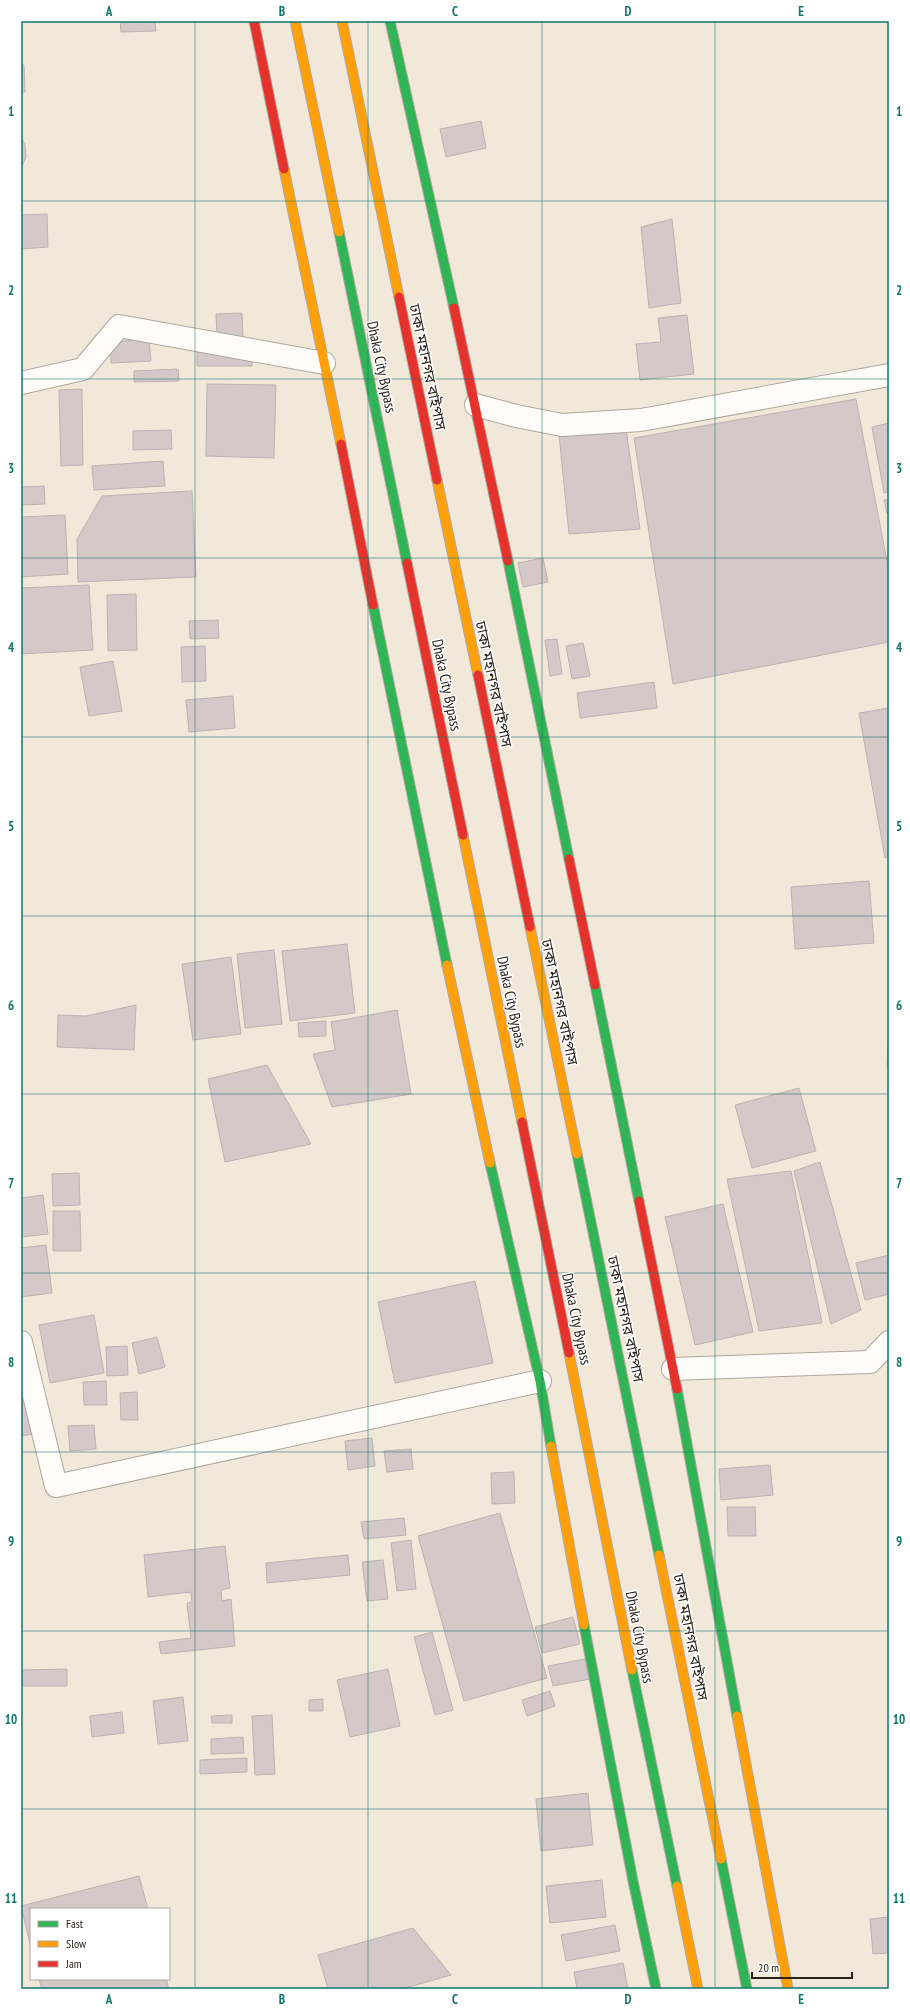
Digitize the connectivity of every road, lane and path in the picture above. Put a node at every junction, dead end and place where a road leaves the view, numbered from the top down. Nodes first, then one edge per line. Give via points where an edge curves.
1 (254, 21) edge
2 (295, 21) edge
3 (342, 21) edge
4 (390, 21) edge
5 (324, 363) junction
6 (889, 374) edge
7 (21, 383) edge
8 (476, 405) junction
9 (21, 1342) edge
10 (889, 1342) edge
11 (673, 1369) junction
12 (540, 1381) junction
13 (656, 1989) edge
14 (698, 1989) edge
15 (747, 1989) edge
16 (788, 1989) edge

1 - 5 main road
2 - 14 main road, Dhaka City Bypass
3 - 15 main road, ঢাকা মহানগর বাইপাস via 622,1371
4 - 8 main road
5 - 7 street via 119,326 83,369
5 - 12 main road via 469,1072
6 - 8 street via 641,420 562,425
8 - 11 main road
9 - 12 street via 56,1486
10 - 11 street via 870,1362
11 - 16 main road
12 - 13 main road via 575,1581

